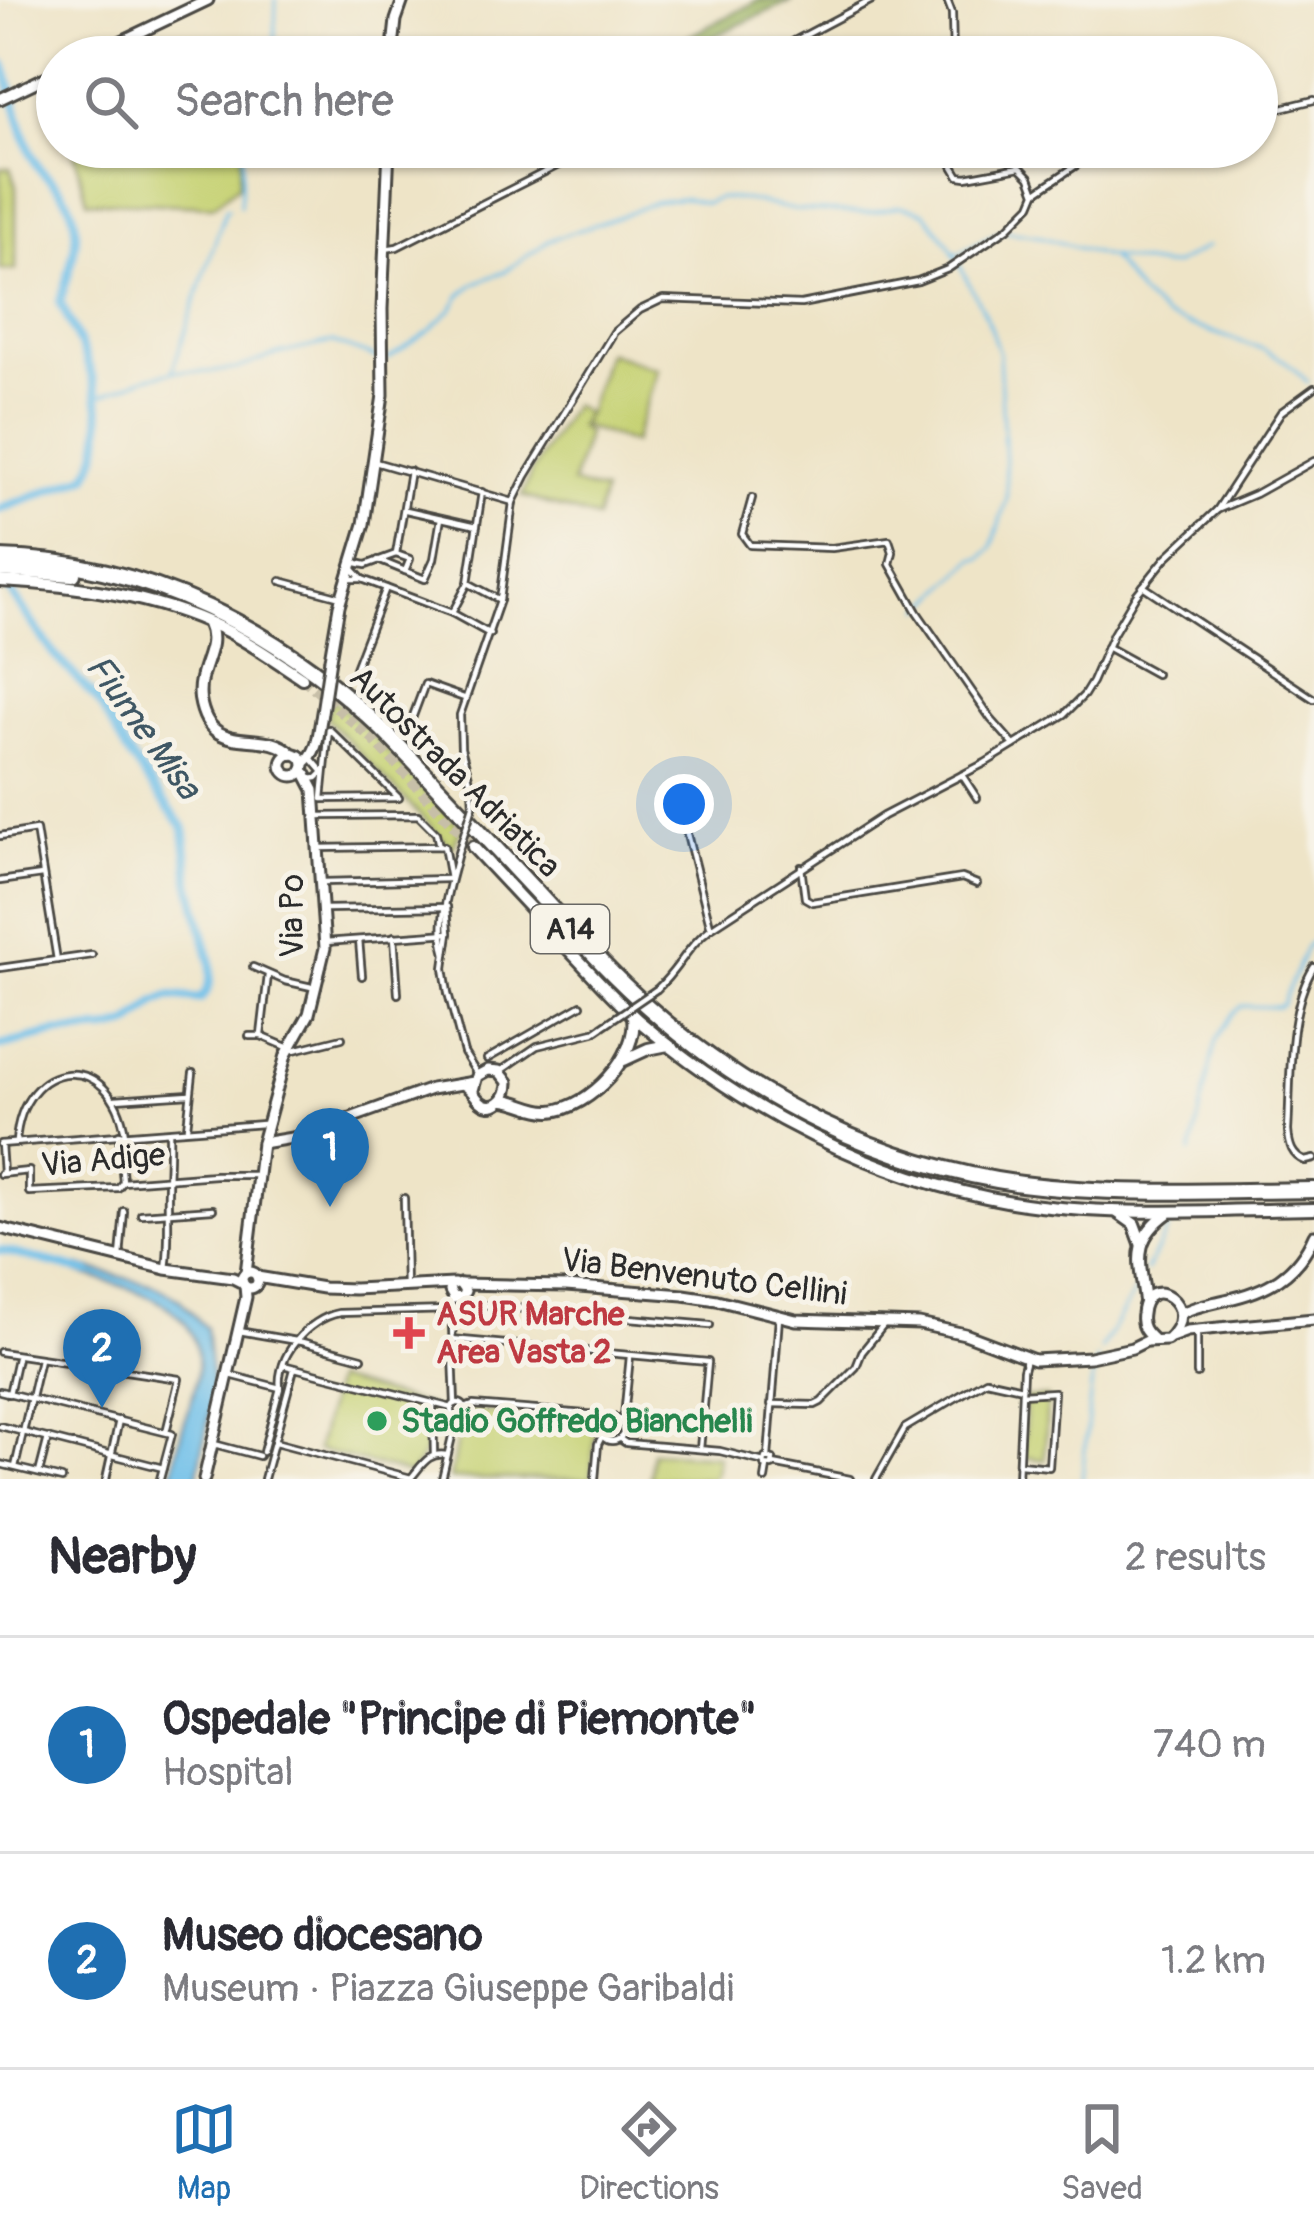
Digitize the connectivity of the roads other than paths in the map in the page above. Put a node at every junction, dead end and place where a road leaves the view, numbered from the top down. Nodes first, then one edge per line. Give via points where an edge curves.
1 (208, 0) edge
2 (403, 0) edge
3 (872, 0) edge
4 (947, 0) edge
5 (132, 36) edge
6 (394, 36) edge
7 (804, 36) edge
8 (953, 36) edge
9 (36, 83) edge
10 (0, 99) edge
11 (1314, 100) edge
12 (1278, 109) edge
13 (388, 168) edge
14 (552, 168) edge
15 (953, 168) edge
16 (1015, 168) edge
17 (1021, 168) edge
18 (1072, 168) edge
19 (1036, 193) junction
20 (385, 249) junction
21 (1314, 388) edge
22 (1314, 461) edge
23 (374, 462) junction
24 (410, 472) junction
25 (482, 492) junction
26 (752, 498) dead end
27 (513, 502) junction
28 (404, 509) junction
29 (1217, 510) junction
30 (441, 518) junction
31 (476, 526) junction
32 (396, 554) junction
33 (0, 558) edge
34 (378, 560) junction
35 (0, 568) edge
36 (351, 570) junction
37 (33, 571) junction
38 (406, 571) junction
39 (0, 581) edge
40 (281, 581) dead end
41 (468, 583) junction
42 (1143, 586) junction
43 (386, 588) junction
44 (341, 597) junction
45 (500, 600) junction
46 (452, 613) junction
47 (490, 634) junction
48 (221, 636) junction
49 (1107, 647) junction
50 (1156, 674) dead end
51 (302, 678) tunnel mouth
52 (464, 698) junction
53 (1314, 699) edge
54 (1014, 745) junction
55 (301, 763) junction
56 (323, 772) junction
57 (962, 775) junction
58 (977, 798) dead end
59 (316, 816) junction
60 (685, 826) dead end
61 (0, 836) edge
62 (439, 846) junction
63 (319, 848) junction
64 (473, 848) tunnel mouth
65 (801, 867) junction
66 (43, 875) junction
67 (450, 879) junction
68 (0, 881) edge
69 (322, 882) junction
70 (977, 884) dead end
71 (447, 907) junction
72 (323, 909) junction
73 (711, 928) junction
74 (446, 933) junction
75 (394, 936) junction
76 (359, 940) junction
77 (325, 942) junction
78 (92, 956) dead end
79 (57, 960) junction
80 (253, 967) dead end
81 (1314, 967) edge
82 (0, 968) edge
83 (268, 975) junction
84 (362, 976) dead end
85 (316, 988) junction
86 (398, 994) dead end
87 (581, 1005) dead end
88 (633, 1016) junction
89 (653, 1032) junction
90 (249, 1036) dead end
91 (261, 1036) junction
92 (634, 1036) junction
93 (342, 1039) dead end
94 (670, 1045) junction
95 (509, 1046) junction
96 (289, 1048) junction
97 (648, 1049) junction
98 (524, 1054) junction
99 (621, 1062) junction
100 (193, 1073) dead end
101 (502, 1074) junction
102 (476, 1076) junction
103 (190, 1094) junction
104 (506, 1096) junction
105 (115, 1099) junction
106 (267, 1124) junction
107 (187, 1130) junction
108 (169, 1131) junction
109 (122, 1134) junction
110 (16, 1142) junction
111 (262, 1143) junction
112 (1, 1144) edge
113 (1314, 1159) edge
114 (2, 1173) edge
115 (256, 1175) junction
116 (170, 1179) junction
117 (123, 1182) junction
118 (1314, 1194) edge
119 (404, 1198) dead end
120 (1174, 1198) junction
121 (212, 1209) dead end
122 (1314, 1209) edge
123 (124, 1210) dead end
124 (1114, 1210) junction
125 (1143, 1210) junction
126 (168, 1212) junction
127 (141, 1214) dead end
128 (1134, 1224) junction
129 (1153, 1225) junction
130 (0, 1228) edge
131 (1314, 1235) edge
132 (1142, 1246) junction
133 (120, 1257) junction
134 (166, 1269) junction
135 (248, 1280) junction
136 (406, 1287) junction
137 (457, 1294) junction
138 (1150, 1297) junction
139 (1175, 1300) junction
140 (1194, 1307) junction
141 (779, 1317) junction
142 (1179, 1318) junction
143 (1314, 1319) edge
144 (884, 1323) junction
145 (710, 1325) dead end
146 (1197, 1330) junction
147 (239, 1331) junction
148 (1145, 1331) junction
149 (1171, 1337) junction
150 (451, 1339) junction
151 (1154, 1340) junction
152 (295, 1342) junction
153 (1137, 1346) junction
154 (0, 1352) edge
155 (18, 1356) junction
156 (630, 1357) junction
157 (362, 1358) dead end
158 (1027, 1358) junction
159 (40, 1359) junction
160 (282, 1364) junction
161 (294, 1367) junction
162 (1197, 1374) dead end
163 (230, 1375) junction
164 (280, 1388) junction
165 (0, 1391) edge
166 (1022, 1391) junction
167 (9, 1394) junction
168 (31, 1399) junction
169 (433, 1403) junction
170 (771, 1404) junction
171 (455, 1411) junction
172 (119, 1420) junction
173 (604, 1420) junction
174 (621, 1420) junction
175 (0, 1426) edge
176 (23, 1431) junction
177 (169, 1433) junction
178 (602, 1436) junction
179 (48, 1438) junction
180 (620, 1438) junction
181 (275, 1442) junction
182 (214, 1444) junction
183 (700, 1449) junction
184 (434, 1454) junction
185 (448, 1455) junction
186 (112, 1456) junction
187 (264, 1457) junction
188 (768, 1462) junction
189 (0, 1463) edge
190 (1020, 1464) junction
191 (15, 1467) junction
192 (163, 1468) junction
193 (39, 1473) junction
194 (410, 1478) edge
195 (62, 1479) edge
196 (106, 1479) edge
197 (160, 1479) edge
198 (204, 1479) edge
199 (264, 1479) edge
200 (442, 1479) edge
201 (595, 1479) edge
202 (765, 1479) edge
203 (850, 1479) edge
204 (876, 1479) edge
205 (1018, 1479) edge

1 - 5 street
2 - 6 street
3 - 7 street
4 - 8 street
9 - 10 street
11 - 12 street
13 - 20 street, Via Po
14 - 20 street
15 - 16 street via 966,177
17 - 19 street
18 - 19 street
19 - 27 street via 1008,228 918,281 818,302 672,298 640,310 614,332
20 - 23 street, Via Po
21 - 29 street via 1281,412
22 - 29 street
23 - 24 street
23 - 36 street, Via Po
24 - 25 street
24 - 28 street
25 - 27 street
25 - 31 street
26 - 54 street via 742,534 750,545 889,540 890,564 916,612
27 - 45 street
28 - 30 street
28 - 32 street
29 - 42 street
30 - 31 street
30 - 38 street via 425,579
31 - 41 street
32 - 34 street
32 - 38 street via 410,559
33 - 37 highway, Autostrada Adriatica / A14
34 - 36 street
34 - 38 street
35 - 37 highway, Autostrada Adriatica / A14
36 - 43 street
36 - 44 street, Via Po
37 - 39 main road
37 - 48 main road via 206,622
37 - 120 highway, Autostrada Adriatica / A14 via 116,582 181,604 306,673 403,761 642,1014 769,1105 845,1142 954,1178 1056,1195
40 - 44 street
41 - 45 street
41 - 46 street
42 - 49 street
42 - 53 street
43 - 46 street
43 - 52 street via 355,668 410,724 425,684
44 - 55 street, Via Po, bridge via 321,719
45 - 47 street
46 - 47 street
47 - 52 street
48 - 51 main road via 238,637
48 - 55 main road via 199,678 202,712 236,740 277,743
49 - 50 street
49 - 54 street via 1075,705
52 - 67 street, bridge via 458,734 473,806
54 - 57 street
55 - 56 street
55 - 56 street via 316,778
55 - 59 street, Via Po
56 - 56 street via 322,800 399,798 329,729
57 - 58 street
57 - 65 street
59 - 62 street via 418,815
59 - 63 street, Via Po
60 - 73 street
61 - 66 street via 36,830
62 - 63 street
62 - 67 street
63 - 69 street, Via Po
64 - 88 main road
65 - 70 street via 812,902 962,878
65 - 73 street
66 - 68 street
66 - 79 street
67 - 69 street
67 - 71 street
69 - 72 street, Via Po
71 - 72 street
71 - 74 street
72 - 77 street, Via Po
73 - 98 street, bridge via 657,989 594,1032
74 - 75 street
74 - 102 street via 448,993
75 - 76 street
75 - 86 street
76 - 77 street
76 - 84 street
77 - 85 street, Via Po
78 - 79 street
79 - 82 street
80 - 83 street
81 - 113 street via 1299,1004 1288,1131 1297,1157
83 - 85 street
83 - 91 street
85 - 96 street, Via Po
87 - 95 street
88 - 89 main road
88 - 92 main road
89 - 92 main road
89 - 94 main road
89 - 97 main road
90 - 91 street
91 - 96 street
92 - 99 main road
93 - 96 street
94 - 97 main road
94 - 124 main road via 764,1110 899,1172 1012,1202
95 - 98 street
95 - 102 street
96 - 106 street, Via Po
97 - 99 main road
98 - 101 street
99 - 104 main road via 570,1107 543,1111
100 - 103 street
101 - 102 street
101 - 104 street
102 - 104 street via 477,1099 495,1105
102 - 111 street
103 - 105 street
103 - 107 street
105 - 109 street
105 - 110 street via 87,1077 54,1077 27,1100
106 - 107 street
106 - 111 street, Via Po
107 - 108 street
108 - 109 street
108 - 116 street
109 - 110 street
109 - 117 street
110 - 112 street
111 - 115 street, Via Po
112 - 114 street, Via Adige
114 - 117 street, Via Adige via 28,1171 28,1192
115 - 116 street, Via Adige
115 - 135 street, Via Po
116 - 117 street, Via Adige
116 - 126 street
118 - 120 highway, Autostrada Adriatica / A14
119 - 136 street
120 - 122 main road
120 - 125 main road
120 - 129 main road
121 - 126 street
123 - 133 street
124 - 125 main road
124 - 128 main road
125 - 128 main road
125 - 129 main road
126 - 127 street
126 - 134 street
128 - 132 main road
129 - 132 main road
130 - 133 street, Via Benvenuto Cellini
131 - 140 street via 1279,1281
132 - 138 main road via 1142,1285
133 - 134 street, Via Benvenuto Cellini
134 - 135 street, Via Benvenuto Cellini
135 - 136 street, Via Benvenuto Cellini
135 - 147 street
136 - 137 street, Via Benvenuto Cellini
137 - 141 street, Via Benvenuto Cellini via 566,1286 684,1295
137 - 145 street
137 - 150 street
137 - 152 street via 331,1314
138 - 139 street
138 - 148 street
139 - 140 street
139 - 142 street
140 - 142 street
141 - 144 street, Via Benvenuto Cellini
141 - 170 street
142 - 146 street
142 - 149 street
143 - 146 street
144 - 158 street, Via Benvenuto Cellini via 950,1330
144 - 170 street via 821,1402
146 - 149 street
146 - 162 street
147 - 152 street
147 - 163 street
148 - 151 street
148 - 153 street
149 - 151 street
150 - 156 street
150 - 171 street
151 - 153 street, Via Benvenuto Cellini
152 - 157 street
152 - 160 street
153 - 158 street, Via Benvenuto Cellini
154 - 155 street
155 - 159 street
155 - 167 street
156 - 174 street
156 - 183 street via 708,1362
158 - 166 street
159 - 168 street
159 - 177 street via 179,1379
160 - 161 street
160 - 164 street
161 - 169 street
161 - 181 street
163 - 164 street
163 - 182 street
164 - 187 street
165 - 167 street
166 - 190 street
166 - 190 street via 1054,1392 1048,1467
166 - 204 street via 986,1380 905,1428
167 - 168 street
168 - 172 street
168 - 176 street
169 - 171 street
169 - 184 street
170 - 188 street
171 - 173 street via 473,1406
171 - 185 street
172 - 177 street
172 - 186 street
173 - 174 street
173 - 178 street
174 - 180 street
175 - 176 street
176 - 179 street
176 - 191 street
177 - 192 street
178 - 180 street
178 - 201 street
179 - 186 street
179 - 193 street
180 - 183 street
181 - 187 street
181 - 194 street
182 - 187 street
182 - 198 street
183 - 188 street
184 - 185 street
184 - 194 street
185 - 200 street
186 - 192 street
186 - 196 street
187 - 199 street
188 - 202 street
188 - 203 street
189 - 191 street
190 - 205 street
191 - 193 street
192 - 197 street
193 - 195 street

